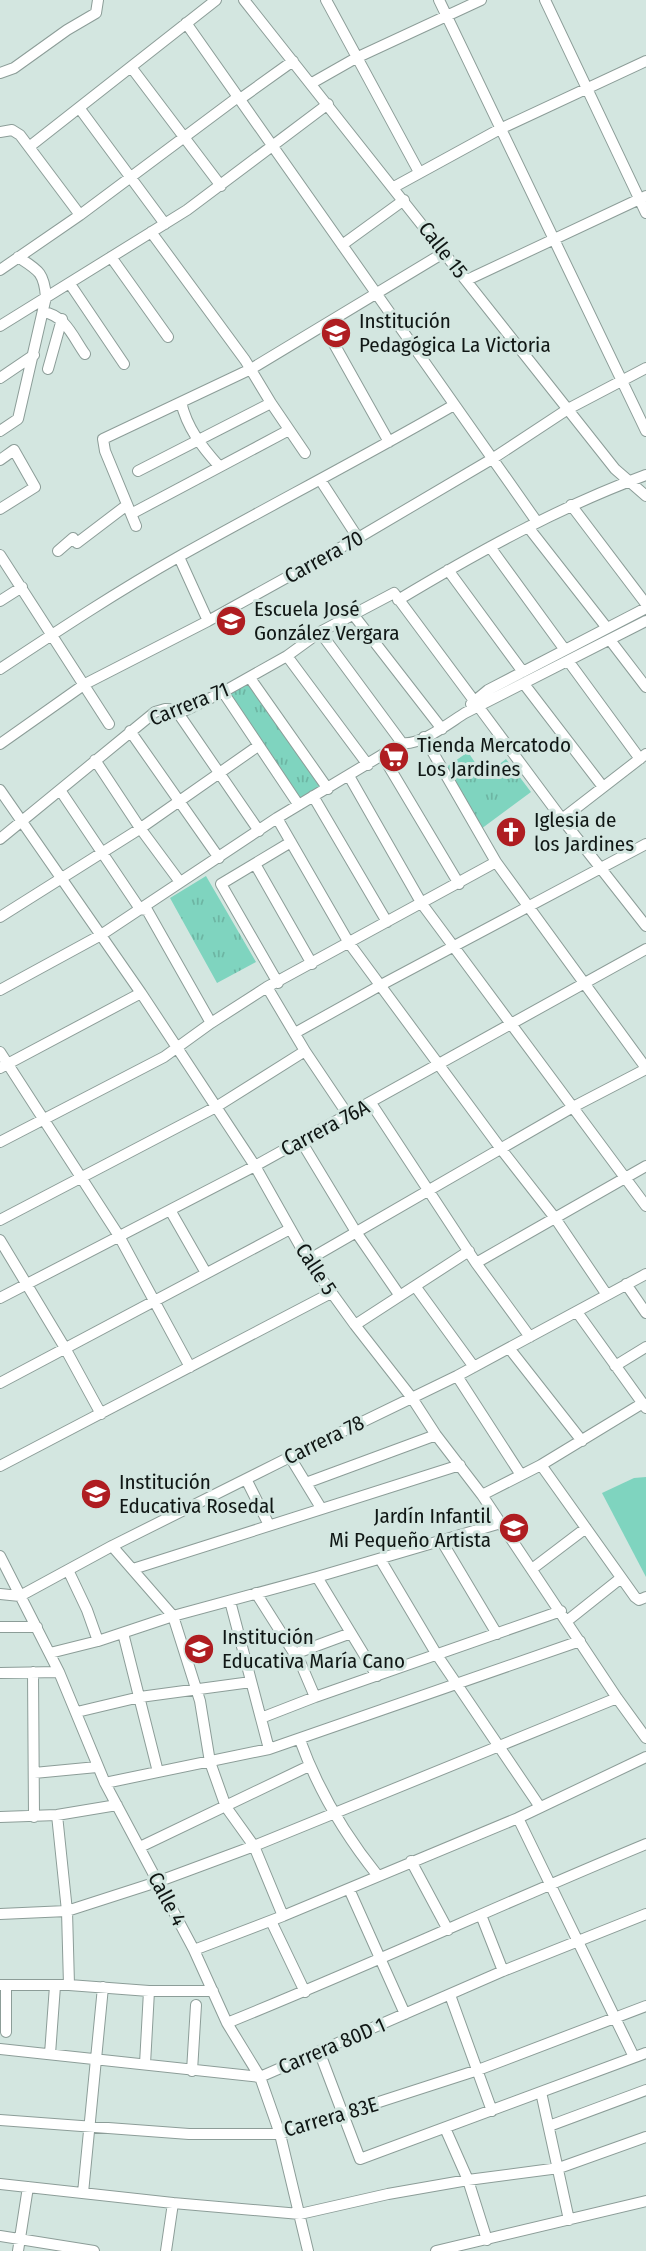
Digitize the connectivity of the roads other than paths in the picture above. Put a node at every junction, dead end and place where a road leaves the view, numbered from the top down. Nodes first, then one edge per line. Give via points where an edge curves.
1 (98, 0) edge
2 (216, 0) edge
3 (244, 0) edge
4 (326, 0) edge
5 (439, 0) edge
6 (481, 0) edge
7 (545, 0) edge
8 (446, 16) junction
9 (186, 23) junction
10 (356, 58) junction
11 (293, 61) junction
12 (646, 61) edge
13 (131, 67) junction
14 (0, 74) edge
15 (312, 83) junction
16 (586, 88) junction
17 (239, 98) junction
18 (328, 104) junction
19 (80, 109) junction
20 (500, 129) junction
21 (0, 132) edge
22 (185, 138) junction
23 (273, 146) junction
24 (29, 147) junction
25 (419, 172) junction
26 (131, 178) junction
27 (221, 186) junction
28 (394, 187) junction
29 (643, 198) edge
30 (404, 200) junction
31 (646, 213) edge
32 (79, 215) junction
33 (165, 224) junction
34 (151, 232) junction
35 (554, 240) junction
36 (342, 245) junction
37 (445, 253) junction
38 (18, 257) junction
39 (111, 257) junction
40 (0, 270) edge
41 (467, 280) junction
42 (70, 284) junction
43 (376, 294) junction
44 (46, 297) junction
45 (43, 312) junction
46 (62, 319) junction
47 (0, 326) edge
48 (324, 326) junction
49 (168, 337) dead end
50 (85, 354) dead end
51 (34, 355) junction
52 (124, 364) dead end
53 (646, 368) edge
54 (48, 369) dead end
55 (251, 369) junction
56 (0, 378) edge
57 (621, 380) junction
58 (181, 402) junction
59 (271, 404) junction
60 (454, 405) junction
61 (568, 409) junction
62 (289, 430) junction
63 (0, 431) edge
64 (646, 431) edge
65 (198, 441) junction
66 (389, 442) junction
67 (305, 453) dead end
68 (0, 460) edge
69 (492, 460) junction
70 (219, 466) junction
71 (138, 471) dead end
72 (646, 475) edge
73 (321, 481) junction
74 (629, 481) junction
75 (646, 496) edge
76 (572, 505) junction
77 (0, 509) edge
78 (129, 509) junction
79 (532, 525) junction
80 (136, 526) dead end
81 (358, 538) junction
82 (490, 547) junction
83 (58, 551) dead end
84 (0, 555) edge
85 (179, 557) junction
86 (448, 570) junction
87 (22, 587) junction
88 (396, 596) junction
89 (0, 601) edge
90 (646, 606) edge
91 (352, 613) junction
92 (208, 621) junction
93 (646, 621) edge
94 (607, 628) junction
95 (320, 632) junction
96 (51, 635) junction
97 (610, 640) junction
98 (565, 650) junction
99 (287, 656) junction
100 (569, 662) junction
101 (0, 669) edge
102 (523, 672) junction
103 (250, 678) junction
104 (85, 684) junction
105 (524, 684) junction
106 (646, 687) edge
107 (223, 692) junction
108 (476, 704) junction
109 (176, 710) junction
110 (109, 724) dead end
111 (442, 729) junction
112 (130, 731) junction
113 (424, 737) junction
114 (402, 743) junction
115 (0, 744) edge
116 (258, 746) junction
117 (382, 755) junction
118 (643, 757) edge
119 (95, 760) junction
120 (368, 765) junction
121 (218, 774) junction
122 (349, 776) junction
123 (603, 787) junction
124 (328, 789) junction
125 (0, 790) edge
126 (60, 790) junction
127 (313, 796) junction
128 (178, 801) junction
129 (298, 804) junction
130 (277, 818) junction
131 (562, 818) junction
132 (23, 821) junction
133 (140, 828) junction
134 (259, 831) junction
135 (0, 839) edge
136 (291, 842) junction
137 (646, 844) edge
138 (102, 853) junction
139 (219, 858) junction
140 (496, 862) junction
141 (255, 864) junction
142 (602, 867) junction
143 (63, 878) junction
144 (180, 881) junction
145 (459, 884) junction
146 (422, 904) junction
147 (529, 908) junction
148 (140, 909) junction
149 (0, 917) edge
150 (387, 922) junction
151 (646, 926) edge
152 (101, 935) junction
153 (349, 943) junction
154 (453, 946) junction
155 (646, 949) edge
156 (312, 964) junction
157 (278, 983) junction
158 (586, 984) junction
159 (381, 985) junction
160 (267, 987) junction
161 (0, 990) edge
162 (141, 993) junction
163 (211, 1023) junction
164 (511, 1024) junction
165 (295, 1033) junction
166 (177, 1049) junction
167 (305, 1051) junction
168 (0, 1052) edge
169 (440, 1063) junction
170 (4, 1066) edge
171 (646, 1068) edge
172 (371, 1103) junction
173 (216, 1107) junction
174 (573, 1107) junction
175 (348, 1115) junction
176 (42, 1120) junction
177 (301, 1141) junction
178 (0, 1142) edge
179 (501, 1149) junction
180 (254, 1166) junction
181 (646, 1166) edge
182 (81, 1176) junction
183 (626, 1177) junction
184 (429, 1190) junction
185 (646, 1206) edge
186 (170, 1210) junction
187 (555, 1218) junction
188 (0, 1220) edge
189 (290, 1229) junction
190 (356, 1232) junction
191 (119, 1236) junction
192 (0, 1240) edge
193 (469, 1251) junction
194 (308, 1260) junction
195 (476, 1263) junction
196 (205, 1273) junction
197 (646, 1274) edge
198 (25, 1283) junction
199 (626, 1284) junction
200 (415, 1286) junction
201 (331, 1293) junction
202 (607, 1295) junction
203 (400, 1296) junction
204 (0, 1298) edge
205 (154, 1300) junction
206 (577, 1311) junction
207 (646, 1313) edge
208 (355, 1325) junction
209 (530, 1337) junction
210 (65, 1348) junction
211 (509, 1348) junction
212 (646, 1348) edge
213 (615, 1366) junction
214 (190, 1367) junction
215 (474, 1367) junction
216 (457, 1376) junction
217 (0, 1383) edge
218 (412, 1398) junction
219 (644, 1406) edge
220 (101, 1414) junction
221 (436, 1435) junction
222 (582, 1441) junction
223 (290, 1457) junction
224 (460, 1465) junction
225 (541, 1465) junction
226 (0, 1466) edge
227 (521, 1475) junction
228 (246, 1479) junction
229 (306, 1483) junction
230 (482, 1494) junction
231 (321, 1508) junction
232 (501, 1523) junction
233 (268, 1525) junction
234 (586, 1528) junction
235 (441, 1540) junction
236 (113, 1546) junction
237 (0, 1556) edge
238 (380, 1559) junction
239 (133, 1569) junction
240 (531, 1569) junction
241 (68, 1570) junction
242 (317, 1577) junction
243 (621, 1578) junction
244 (256, 1593) junction
245 (0, 1594) edge
246 (20, 1596) junction
247 (646, 1597) edge
248 (230, 1601) junction
249 (561, 1611) junction
250 (173, 1616) junction
251 (567, 1621) junction
252 (0, 1627) edge
253 (37, 1627) junction
254 (122, 1633) junction
255 (351, 1633) junction
256 (497, 1634) junction
257 (98, 1641) junction
258 (580, 1641) junction
259 (50, 1653) junction
260 (294, 1654) junction
261 (438, 1655) junction
262 (0, 1672) edge
263 (33, 1672) junction
264 (59, 1672) junction
265 (377, 1676) junction
266 (251, 1682) junction
267 (458, 1686) junction
268 (196, 1688) junction
269 (140, 1697) junction
270 (315, 1697) junction
271 (617, 1698) junction
272 (77, 1712) junction
273 (261, 1718) junction
274 (646, 1738) edge
275 (300, 1740) junction
276 (500, 1745) junction
277 (269, 1749) junction
278 (646, 1757) edge
279 (210, 1762) junction
280 (309, 1766) junction
281 (97, 1767) junction
282 (158, 1772) junction
283 (34, 1773) junction
284 (105, 1783) junction
285 (117, 1805) junction
286 (226, 1807) junction
287 (540, 1807) junction
288 (334, 1814) junction
289 (57, 1815) junction
290 (0, 1817) edge
291 (34, 1817) junction
292 (518, 1818) junction
293 (646, 1844) edge
294 (254, 1846) junction
295 (140, 1847) junction
296 (411, 1861) junction
297 (378, 1876) junction
298 (157, 1882) junction
299 (550, 1884) junction
300 (349, 1889) junction
301 (67, 1911) junction
302 (0, 1914) edge
303 (646, 1914) edge
304 (481, 1915) junction
305 (283, 1916) junction
306 (271, 1921) junction
307 (448, 1930) junction
308 (578, 1942) junction
309 (194, 1950) junction
310 (381, 1960) junction
311 (503, 1971) junction
312 (3, 1985) edge
313 (69, 1985) junction
314 (55, 1986) junction
315 (103, 1987) junction
316 (149, 1991) junction
317 (213, 1991) junction
318 (305, 1992) junction
319 (450, 1994) junction
320 (196, 2005) dead end
321 (646, 2006) edge
322 (405, 2014) junction
323 (615, 2018) junction
324 (228, 2023) junction
325 (6, 2032) dead end
326 (0, 2049) edge
327 (319, 2051) junction
328 (646, 2053) edge
329 (50, 2054) junction
330 (634, 2057) junction
331 (97, 2059) junction
332 (145, 2064) junction
333 (478, 2070) junction
334 (192, 2071) junction
335 (260, 2077) junction
336 (646, 2090) edge
337 (541, 2092) junction
338 (492, 2111) junction
339 (342, 2115) junction
340 (0, 2120) edge
341 (89, 2126) junction
342 (549, 2126) junction
343 (445, 2128) junction
344 (280, 2134) junction
345 (646, 2137) edge
346 (559, 2168) junction
347 (468, 2180) junction
348 (0, 2184) edge
349 (28, 2188) junction
350 (83, 2193) junction
351 (646, 2201) edge
352 (173, 2203) junction
353 (300, 2214) junction
354 (569, 2220) junction
355 (0, 2236) edge
356 (21, 2238) junction
357 (487, 2239) junction
358 (18, 2251) edge
359 (94, 2251) edge
360 (166, 2251) edge
361 (308, 2251) edge
362 (436, 2251) edge

1 - 14 street via 96,13
2 - 9 street
3 - 11 street, Calle 15
4 - 10 street
5 - 8 street
6 - 8 street
7 - 16 street
8 - 10 street
8 - 20 street
9 - 13 street
9 - 17 street
10 - 15 street
10 - 25 street
11 - 15 street, Calle 15
11 - 17 street
12 - 16 street
13 - 19 street
13 - 22 street
15 - 18 street, Calle 15
16 - 20 street
16 - 29 street
17 - 22 street
17 - 23 street
18 - 23 street
18 - 28 street, Calle 15
19 - 24 street
19 - 26 street
20 - 25 street
20 - 35 street
21 - 24 street via 16,132
22 - 26 street
22 - 27 street
23 - 27 street
23 - 36 street
24 - 32 street
25 - 28 street
26 - 32 street
26 - 33 street
27 - 33 street
28 - 30 street, Calle 15
29 - 31 street
29 - 35 street
30 - 36 street
30 - 37 street, Calle 15
32 - 38 street
33 - 34 street
34 - 39 street
34 - 55 street
35 - 41 street
35 - 57 street
36 - 43 street
37 - 41 street, Calle 15
37 - 43 street
38 - 40 street
38 - 44 street via 40,271
39 - 42 street
39 - 49 street
41 - 61 street, Calle 15
42 - 44 street
42 - 52 street
43 - 48 street
43 - 60 street
44 - 45 street
44 - 47 street
45 - 46 street
45 - 51 street
46 - 50 street
46 - 54 street
48 - 55 street
48 - 66 street
51 - 56 street
51 - 63 street via 18,419
53 - 57 street, Carrera 70
55 - 58 street
55 - 59 street
57 - 61 street, Carrera 70
57 - 64 street
58 - 65 street
58 - 78 street via 103,439
59 - 62 street
59 - 65 street
60 - 66 street
60 - 69 street
61 - 69 street, Carrera 70
61 - 74 street, Calle 15
62 - 67 street
62 - 70 street
65 - 70 street
65 - 71 street
66 - 73 street
68 - 77 street via 14,450 36,487
69 - 79 street
69 - 81 street, Carrera 70
70 - 78 street
72 - 74 street, Carrera 71
73 - 81 street
73 - 85 street
74 - 75 street, Calle 15
74 - 76 street, Carrera 71
76 - 79 street, Carrera 71
76 - 90 street
78 - 80 street
78 - 83 street via 77,543 73,538
79 - 82 street, Carrera 71
79 - 94 street
81 - 92 street, Carrera 70
82 - 86 street, Carrera 71
82 - 98 street
84 - 87 street
85 - 92 street
85 - 96 street
86 - 88 street, Carrera 71
86 - 102 street
87 - 89 street
87 - 96 street
88 - 91 street, Carrera 71
88 - 108 street
90 - 94 street
91 - 95 street, Carrera 71
91 - 111 street
92 - 104 street, Carrera 70
93 - 97 street
94 - 98 street
95 - 99 street, Carrera 71
95 - 114 street
96 - 101 street
96 - 104 street
97 - 100 street
97 - 106 street
98 - 102 street
99 - 103 street, Carrera 71
99 - 120 street
100 - 105 street
100 - 118 street
102 - 108 street via 488,690
103 - 107 street, Carrera 71
103 - 124 street
104 - 110 street
104 - 115 street, Carrera 70
105 - 108 street
105 - 123 street
107 - 109 street, Carrera 71
107 - 116 street
108 - 111 street
108 - 131 street
109 - 112 street, Carrera 71 via 155,712
109 - 121 street
111 - 113 street
112 - 119 street, Carrera 71
112 - 128 street
113 - 114 street
113 - 140 street
114 - 117 street
116 - 121 street
116 - 129 street
117 - 120 street
117 - 145 street
118 - 123 street
119 - 126 street, Carrera 71
119 - 133 street
120 - 122 street
121 - 128 street
121 - 134 street
122 - 124 street
122 - 146 street
123 - 131 street
124 - 127 street
125 - 132 street, Calle 5
126 - 132 street, Carrera 71
126 - 138 street
127 - 129 street
127 - 150 street
128 - 133 street
128 - 139 street
129 - 130 street
130 - 134 street
130 - 136 street
131 - 142 street
132 - 135 street, Carrera 71
132 - 143 street, Calle 5
133 - 138 street
133 - 144 street
134 - 139 street
136 - 141 street
136 - 153 street
137 - 142 street
138 - 143 street
138 - 148 street
139 - 144 street
140 - 145 street
140 - 147 street
141 - 156 street
141 - 157 street via 220,884
142 - 147 street
142 - 151 street
143 - 149 street
143 - 152 street, Calle 5
144 - 148 street
145 - 146 street
146 - 150 street
146 - 154 street
147 - 154 street
147 - 158 street
148 - 152 street
148 - 163 street via 147,910
150 - 153 street
152 - 161 street
152 - 162 street, Calle 5
153 - 156 street
153 - 159 street
154 - 159 street
154 - 164 street
155 - 158 street, Carrera 76A
156 - 157 street
157 - 160 street
158 - 164 street, Carrera 76A
158 - 171 street
159 - 165 street
159 - 169 street
160 - 163 street
160 - 165 street
162 - 166 street, Calle 5
162 - 170 street
163 - 166 street
164 - 169 street, Carrera 76A
164 - 174 street
165 - 167 street
166 - 173 street, Calle 5
166 - 176 street
167 - 173 street
167 - 175 street
168 - 170 street
169 - 172 street, Carrera 76A
169 - 179 street
170 - 176 street
171 - 174 street
172 - 175 street, Carrera 76A
172 - 184 street
173 - 180 street, Calle 5
173 - 182 street
174 - 179 street
174 - 183 street
175 - 177 street, Carrera 76A
176 - 178 street
176 - 182 street
177 - 180 street, Carrera 76A
177 - 190 street
179 - 184 street
179 - 187 street
180 - 186 street, Carrera 76A
180 - 189 street, Calle 5
181 - 183 street
182 - 188 street
182 - 191 street
183 - 185 street
183 - 187 street
184 - 190 street
184 - 193 street
186 - 191 street, Carrera 76A
186 - 196 street
187 - 195 street
187 - 202 street
189 - 194 street, Calle 5
189 - 196 street
190 - 194 street
190 - 203 street
191 - 198 street, Carrera 76A
191 - 205 street
192 - 198 street
193 - 195 street
193 - 200 street
194 - 201 street, Calle 5
195 - 209 street
196 - 205 street
197 - 199 street, Carrera 78
198 - 204 street, Carrera 76A
198 - 210 street
199 - 202 street, Carrera 78
199 - 207 street
200 - 203 street
200 - 215 street
201 - 208 street, Calle 5
201 - 214 street
202 - 206 street, Carrera 78
203 - 208 street
205 - 210 street
205 - 214 street
206 - 209 street, Carrera 78
206 - 213 street
208 - 218 street, Calle 5
209 - 211 street, Carrera 78
210 - 217 street
210 - 220 street
211 - 215 street, Carrera 78
211 - 222 street
212 - 213 street
213 - 219 street
214 - 220 street
215 - 216 street, Carrera 78
216 - 218 street, Carrera 78
216 - 227 street
218 - 221 street, Calle 5
218 - 223 street, Carrera 78
219 - 222 street
220 - 226 street
221 - 224 street, Calle 5
221 - 229 street
222 - 225 street
223 - 228 street, Carrera 78
223 - 229 street
224 - 230 street, Calle 5
224 - 231 street
225 - 227 street
225 - 234 street
227 - 230 street
228 - 233 street
228 - 236 street, Carrera 78
229 - 231 street
230 - 232 street, Calle 5
231 - 233 street
232 - 235 street
232 - 240 street, Calle 5
233 - 239 street
234 - 240 street
234 - 243 street
235 - 238 street
235 - 256 street
236 - 239 street
236 - 241 street, Carrera 78
237 - 246 street, Calle 4
238 - 242 street
238 - 261 street
239 - 250 street
240 - 249 street, Calle 5
241 - 246 street, Carrera 78
241 - 257 street
242 - 244 street
242 - 255 street
243 - 247 street via 635,1597
243 - 251 street
244 - 248 street
244 - 260 street
245 - 246 street
246 - 253 street, Calle 4
248 - 250 street
248 - 266 street
249 - 251 street, Calle 5
249 - 256 street
250 - 254 street
250 - 268 street
251 - 258 street, Calle 5
252 - 253 street
253 - 259 street, Calle 4
254 - 257 street
254 - 269 street
255 - 260 street
255 - 265 street
256 - 261 street
257 - 259 street
258 - 267 street
258 - 271 street, Calle 5
259 - 264 street, Calle 4
260 - 270 street
261 - 265 street
261 - 267 street
262 - 263 street
263 - 264 street
263 - 283 street
264 - 272 street, Calle 4
265 - 270 street
266 - 268 street
266 - 273 street
267 - 275 street
267 - 276 street
268 - 269 street
268 - 279 street
269 - 272 street
269 - 282 street
270 - 273 street
271 - 274 street, Calle 5
271 - 276 street
272 - 281 street, Calle 4
273 - 277 street
275 - 277 street
275 - 280 street
276 - 287 street
276 - 288 street
277 - 279 street
278 - 287 street
279 - 282 street
279 - 286 street
280 - 286 street
280 - 288 street
281 - 283 street
281 - 284 street, Calle 4
282 - 284 street
283 - 291 street
284 - 285 street, Calle 4
285 - 289 street
285 - 295 street, Calle 4
286 - 294 street
286 - 295 street
287 - 292 street
288 - 294 street
288 - 297 street
289 - 291 street
289 - 301 street
290 - 291 street
292 - 296 street
292 - 299 street
293 - 299 street
294 - 298 street
294 - 305 street
295 - 298 street, Calle 4
296 - 297 street
296 - 307 street
297 - 300 street
298 - 301 street
298 - 309 street, Calle 4
299 - 304 street
299 - 308 street
300 - 305 street
300 - 310 street
301 - 302 street
301 - 313 street
303 - 308 street, Carrera 80D 1
304 - 307 street
304 - 311 street
305 - 306 street
306 - 309 street
306 - 318 street
307 - 310 street
308 - 311 street, Carrera 80D 1
308 - 323 street
309 - 317 street, Calle 4
310 - 318 street
310 - 322 street
311 - 319 street, Carrera 80D 1
312 - 314 street
312 - 325 street
313 - 314 street
313 - 315 street
314 - 329 street
315 - 316 street
315 - 331 street
316 - 317 street
316 - 332 street
317 - 324 street, Calle 4
318 - 324 street
319 - 322 street, Carrera 80D 1
319 - 333 street
320 - 334 street
321 - 323 street, Carrera 83E
322 - 327 street, Carrera 80D 1
323 - 330 street
323 - 333 street, Carrera 83E
324 - 335 street, Calle 4
326 - 329 street, Carrera 80D 1
327 - 335 street, Carrera 80D 1
327 - 339 street
328 - 330 street
329 - 331 street, Carrera 80D 1
330 - 337 street
331 - 332 street, Carrera 80D 1
331 - 341 street
332 - 334 street, Carrera 80D 1
333 - 338 street
333 - 339 street, Carrera 83E
334 - 335 street, Carrera 80D 1
335 - 344 street, Calle 4
336 - 342 street
337 - 338 street
337 - 342 street
338 - 343 street
339 - 343 street via 360,2160
339 - 344 street, Carrera 83E
340 - 341 street, Carrera 83E
341 - 344 street, Carrera 83E via 189,2134
341 - 350 street
342 - 346 street
343 - 347 street
344 - 353 street, Calle 4
345 - 346 street
346 - 347 street
346 - 354 street
347 - 353 street
347 - 357 street
348 - 349 street
349 - 350 street
349 - 356 street
350 - 352 street
351 - 354 street
352 - 353 street
352 - 360 street
353 - 361 street, Calle 4
354 - 357 street
355 - 356 street
356 - 358 street
356 - 359 street
357 - 362 street

